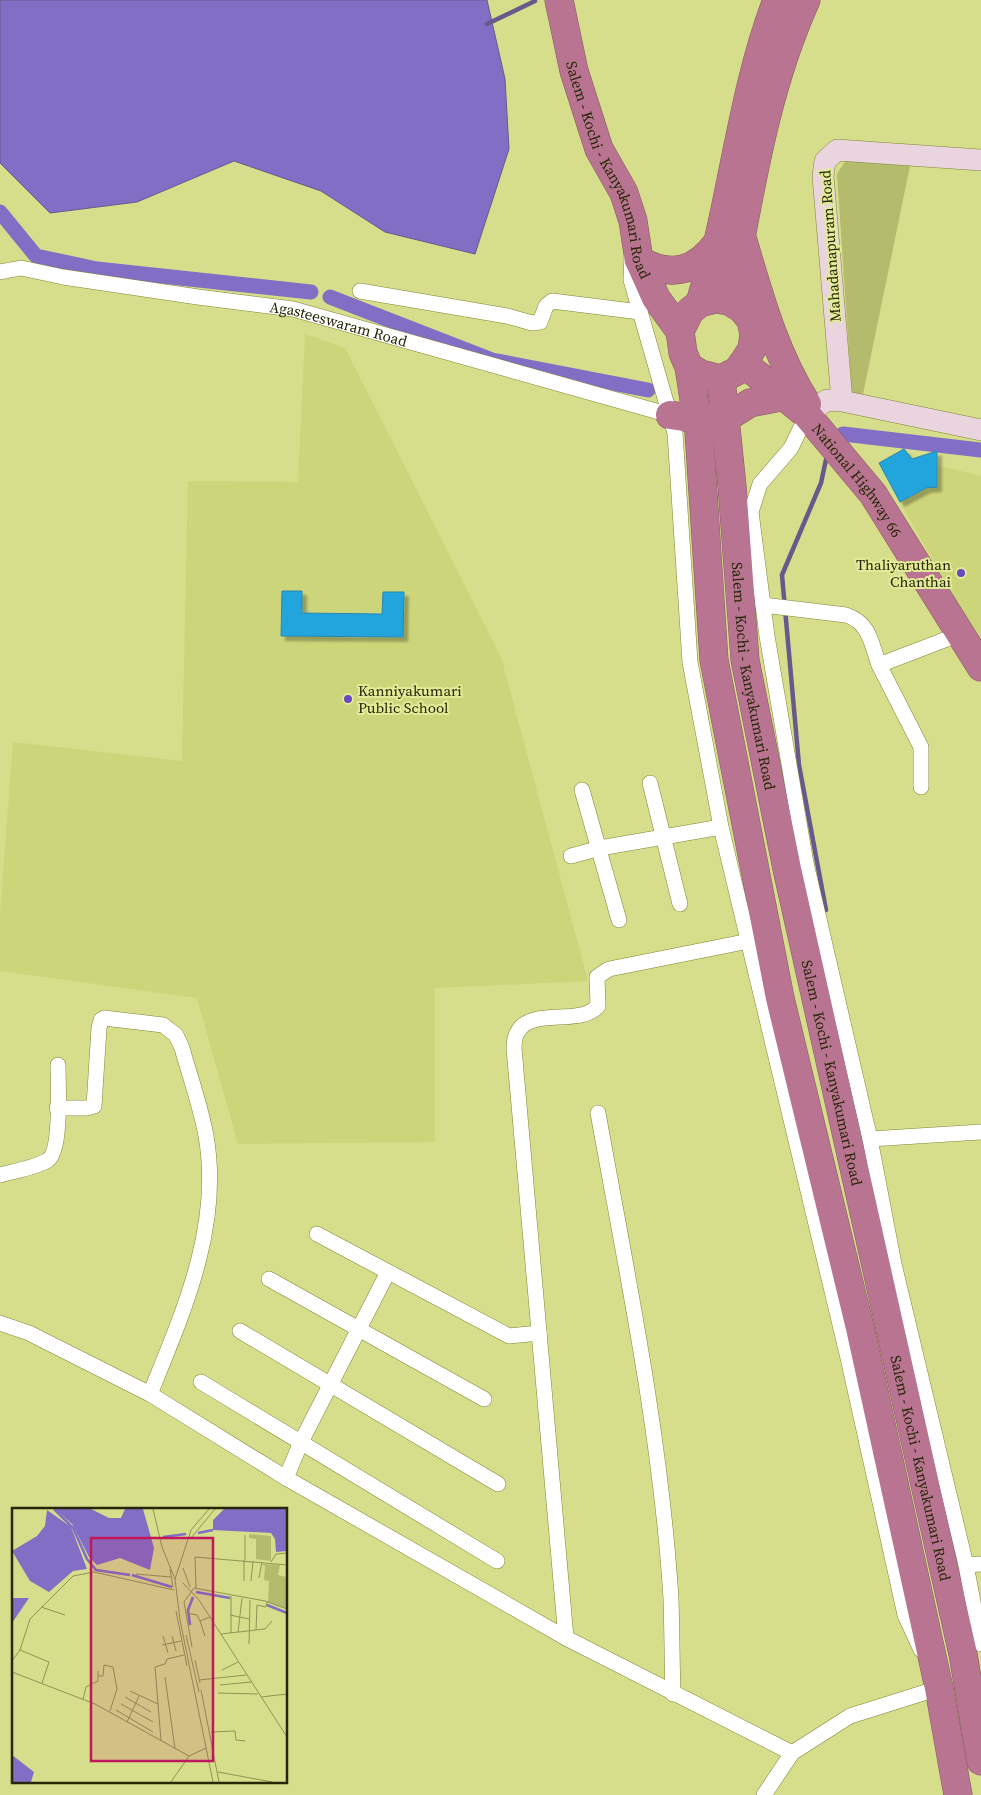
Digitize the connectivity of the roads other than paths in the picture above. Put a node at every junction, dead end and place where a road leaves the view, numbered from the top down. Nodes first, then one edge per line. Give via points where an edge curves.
1 (559, 0) edge
2 (777, 0) edge
3 (806, 0) edge
4 (981, 160) edge
5 (633, 221) junction
6 (729, 240) junction
7 (639, 260) junction
8 (0, 272) edge
9 (360, 291) dead end
10 (729, 301) junction
11 (700, 303) junction
12 (640, 312) junction
13 (680, 331) junction
14 (743, 363) junction
15 (689, 367) junction
16 (721, 379) junction
17 (785, 396) junction
18 (842, 401) junction
19 (809, 413) junction
20 (670, 415) junction
21 (726, 418) junction
22 (697, 419) junction
23 (981, 430) edge
24 (763, 605) junction
25 (960, 634) junction
26 (879, 665) junction
27 (981, 667) edge
28 (650, 783) dead end
29 (920, 787) dead end
30 (582, 790) dead end
31 (721, 827) junction
32 (664, 836) junction
33 (600, 848) junction
34 (571, 856) dead end
35 (680, 904) dead end
36 (619, 920) dead end
37 (749, 942) junction
38 (58, 1065) dead end
39 (57, 1108) junction
40 (598, 1113) dead end
41 (981, 1132) edge
42 (870, 1139) junction
43 (0, 1175) edge
44 (317, 1234) dead end
45 (388, 1272) junction
46 (269, 1279) dead end
47 (0, 1323) edge
48 (359, 1329) junction
49 (240, 1331) dead end
50 (539, 1334) junction
51 (200, 1382) dead end
52 (330, 1384) junction
53 (150, 1394) junction
54 (484, 1399) dead end
55 (301, 1442) junction
56 (286, 1478) junction
57 (498, 1484) dead end
58 (497, 1561) dead end
59 (973, 1564) edge
60 (566, 1638) junction
61 (981, 1644) edge
62 (939, 1688) junction
63 (672, 1694) junction
64 (792, 1753) junction
65 (981, 1761) edge
66 (764, 1795) edge
67 (958, 1795) edge

1 - 5 highway, Salem - Kochi - Kanyakumari Road via 574,71 596,140 624,193
2 - 6 highway via 768,22 741,128
3 - 6 highway via 794,26
4 - 18 street, Mahadanapuram Road via 837,150 825,161 823,176
5 - 7 highway, Salem - Kochi - Kanyakumari Road
5 - 12 street via 631,280
6 - 7 highway via 708,256 679,270 653,268
6 - 10 highway
6 - 11 highway
6 - 19 highway via 790,379
7 - 13 highway, Salem - Kochi - Kanyakumari Road via 656,298
8 - 20 street, Agasteeswaram Road via 21,268 198,298 293,309
9 - 12 street via 532,323 540,322 546,306 552,301
10 - 11 highway via 714,299
10 - 14 highway via 751,320 754,334 752,349
11 - 13 highway via 690,311
12 - 20 street
13 - 15 highway
14 - 16 highway
14 - 17 highway, National Highway 66
15 - 16 highway
15 - 22 highway, Salem - Kochi - Kanyakumari Road
16 - 21 highway, Salem - Kochi - Kanyakumari Road
17 - 19 highway, National Highway 66
17 - 21 highway via 750,403
18 - 19 street via 827,400
18 - 23 street
19 - 24 street via 791,448 760,484 751,512
19 - 25 highway, National Highway 66 via 873,494
20 - 22 highway
20 - 31 street via 675,432 690,662
21 - 22 highway
21 - 65 highway, Salem - Kochi - Kanyakumari Road via 745,660 790,879 963,1654
22 - 62 highway, Salem - Kochi - Kanyakumari Road via 714,660 780,998 860,1328
24 - 26 street via 856,619 865,626
24 - 42 street via 806,862
25 - 26 street
25 - 27 highway, National Highway 66
26 - 29 street via 922,747
28 - 32 street
30 - 33 street
31 - 32 street
31 - 37 street
32 - 33 street
32 - 35 street
33 - 34 street
33 - 36 street
37 - 50 street via 609,969 596,977 598,1006 594,1011 579,1016 536,1019 523,1025 516,1033 514,1048
37 - 62 street via 848,1358 905,1615
38 - 39 street
39 - 43 street via 54,1154 48,1160
39 - 53 street via 94,1106 99,1028 104,1018 163,1025 176,1035 206,1136 209,1162 207,1215 202,1249 190,1291
40 - 63 street via 642,1357 660,1492 671,1599
41 - 42 street
42 - 59 street via 894,1264
44 - 45 street
45 - 48 street
45 - 50 street via 509,1336
46 - 48 street
47 - 53 street
48 - 52 street
48 - 54 street
49 - 52 street
50 - 60 street
51 - 55 street
52 - 55 street
52 - 57 street
53 - 56 street
55 - 56 street
55 - 58 street
56 - 60 street
59 - 61 street
60 - 63 street
62 - 64 street via 850,1716
62 - 67 highway, Salem - Kochi - Kanyakumari Road
63 - 64 street
64 - 66 street

